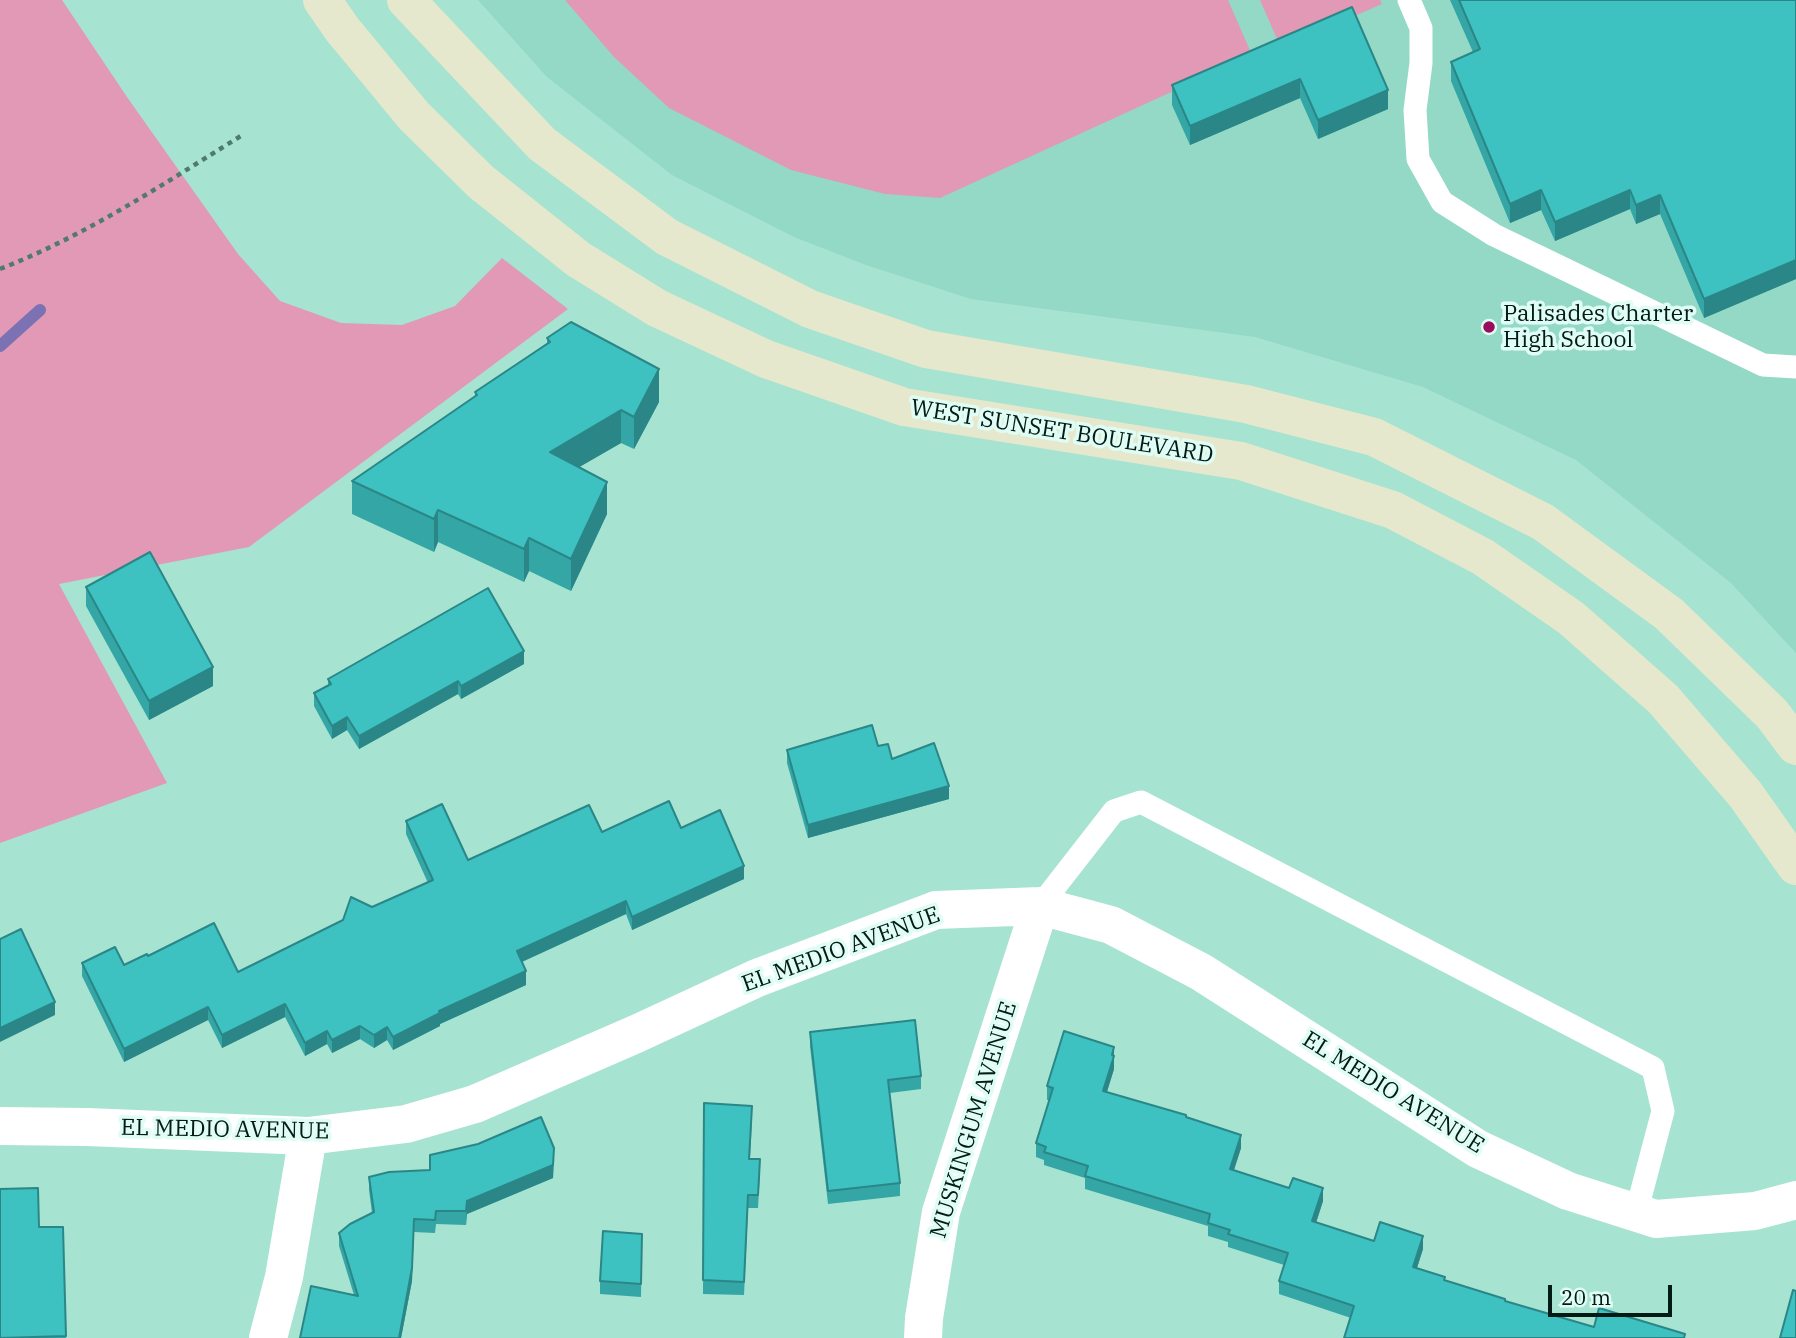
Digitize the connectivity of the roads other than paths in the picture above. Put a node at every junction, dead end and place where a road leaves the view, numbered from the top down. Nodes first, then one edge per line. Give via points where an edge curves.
1 (322, 0) edge
2 (406, 0) edge
3 (1409, 0) edge
4 (1796, 367) edge
5 (1796, 747) edge
6 (1796, 866) edge
7 (1040, 906) junction
8 (0, 1126) edge
9 (308, 1136) junction
10 (1796, 1200) edge
11 (1636, 1213) junction
12 (268, 1338) edge
13 (923, 1338) edge

1 - 6 main road, WEST SUNSET BOULEVARD via 414,116 481,182 578,259 657,308 766,359 904,407 1241,461 1393,510 1483,557 1571,618 1663,699 1745,794
2 - 5 main road via 542,144 667,237 810,309 926,349 1246,404 1374,437 1543,522 1669,614 1772,714
3 - 4 lane via 1421,29 1415,110 1418,159 1442,202 1494,235 1763,365
7 - 9 street, EL MEDIO AVENUE via 936,910 757,978 475,1104 406,1124
7 - 11 street, EL MEDIO AVENUE via 1111,925 1201,972 1478,1149 1568,1191
7 - 11 lane via 1114,811 1141,802 1653,1068 1663,1111
7 - 13 street, MUSKINGUM AVENUE via 941,1212
8 - 9 street, EL MEDIO AVENUE
9 - 12 street via 284,1277
10 - 11 street, EL MEDIO AVENUE via 1755,1211 1656,1219

